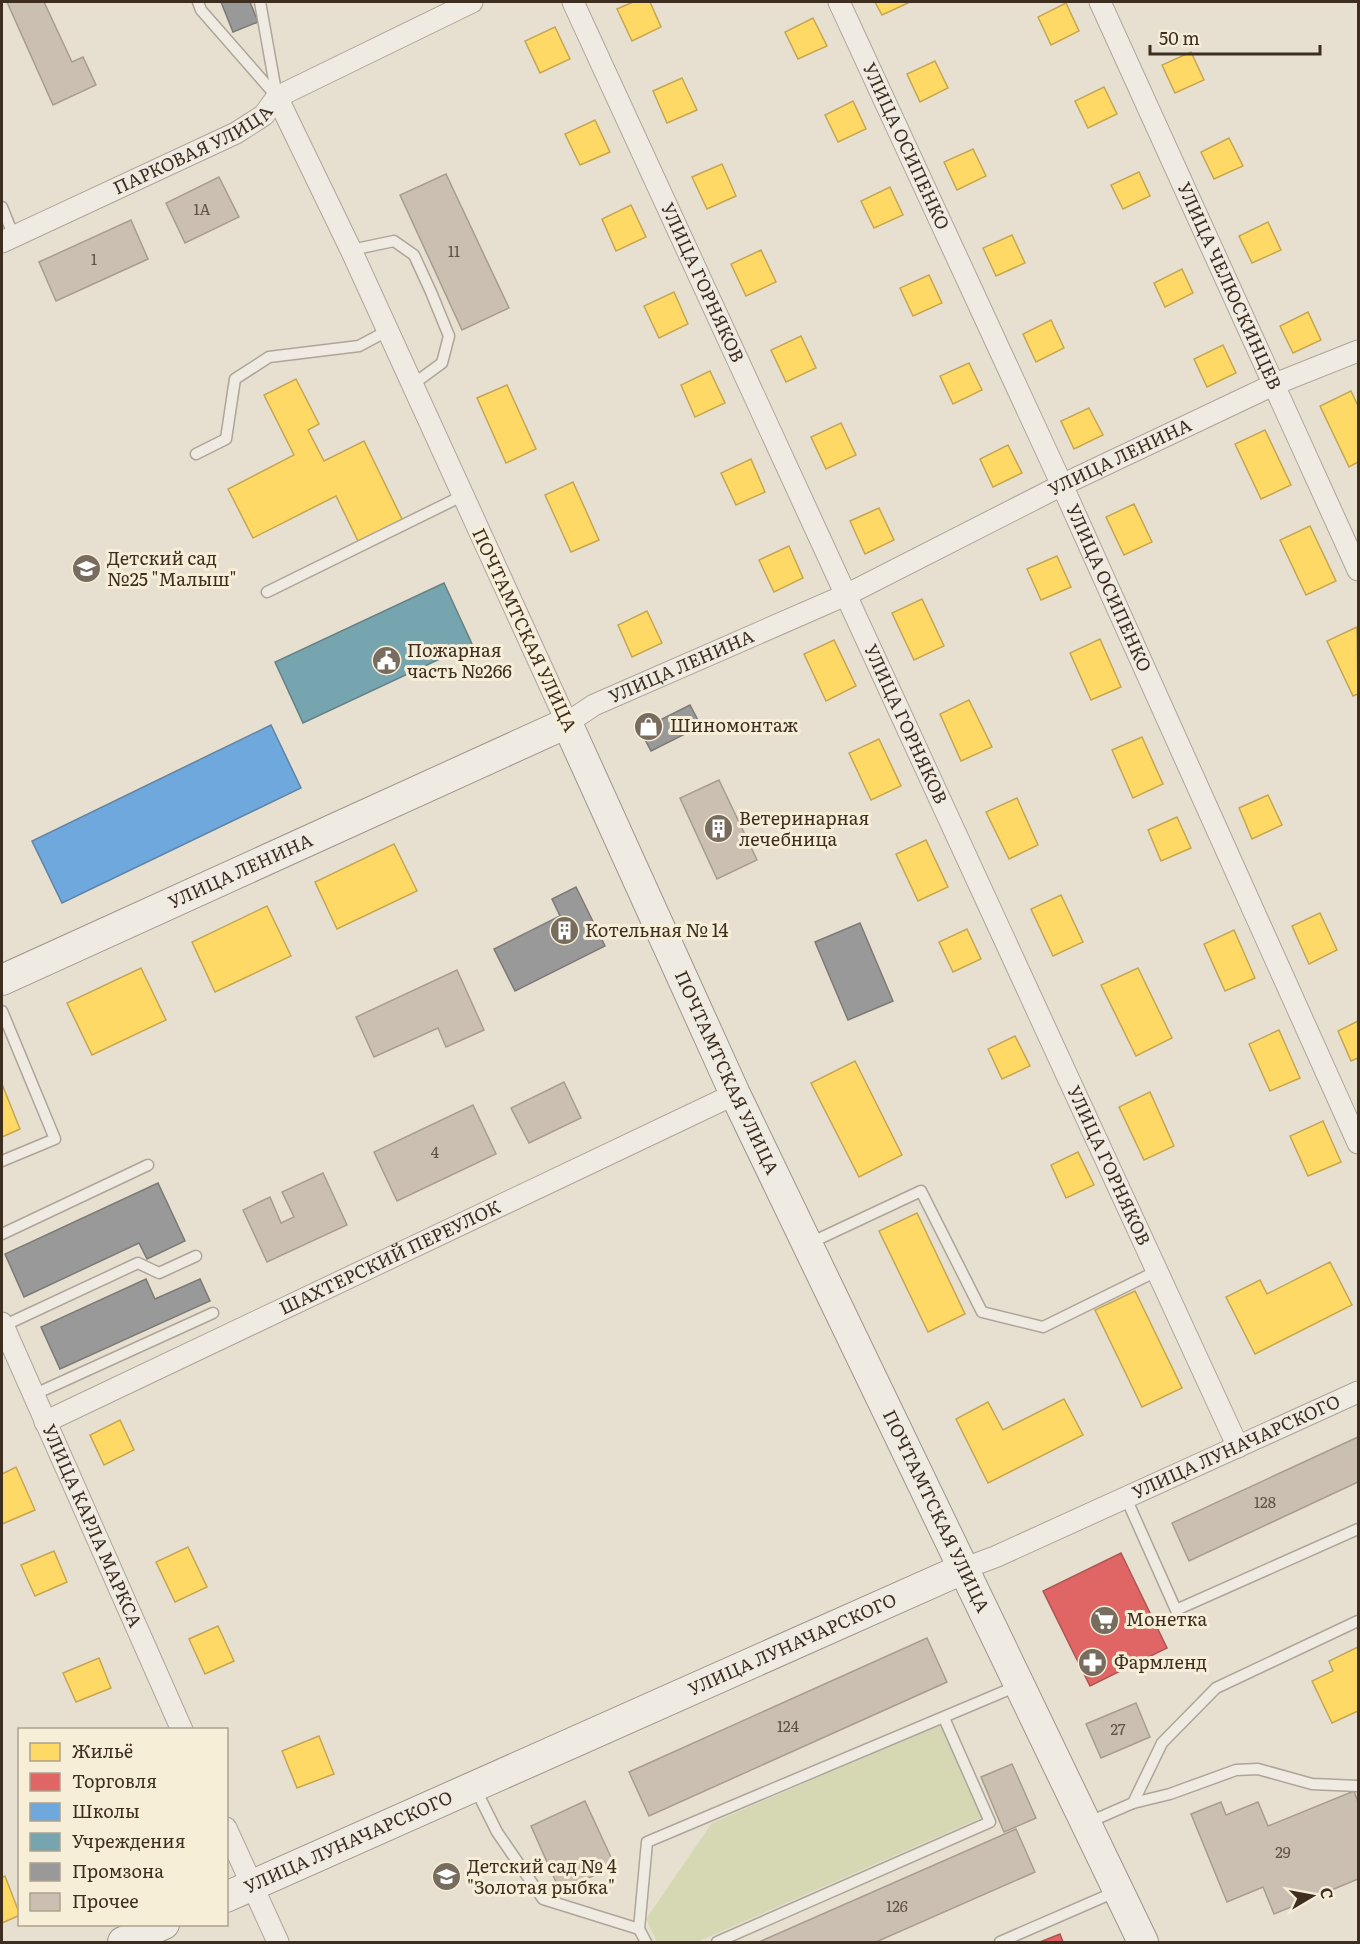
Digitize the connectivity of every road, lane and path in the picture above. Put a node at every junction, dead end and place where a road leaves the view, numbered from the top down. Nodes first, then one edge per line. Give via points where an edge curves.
1 (198, 2) edge
2 (260, 2) edge
3 (472, 2) edge
4 (573, 2) edge
5 (839, 2) edge
6 (1100, 2) edge
7 (277, 97) junction
8 (2, 207) edge
9 (8, 240) edge
10 (351, 250) junction
11 (387, 331) junction
12 (1359, 351) edge
13 (1275, 384) junction
14 (412, 385) junction
15 (196, 454) dead end
16 (1062, 485) junction
17 (462, 496) junction
18 (1359, 570) edge
19 (267, 592) dead end
20 (848, 594) junction
21 (567, 723) junction
22 (2, 980) edge
23 (2, 1011) edge
24 (735, 1094) junction
25 (1359, 1143) edge
26 (2, 1161) edge
27 (148, 1165) dead end
28 (2, 1234) edge
29 (807, 1245) junction
30 (196, 1256) dead end
31 (1157, 1271) junction
32 (213, 1313) dead end
33 (2, 1325) edge
34 (1359, 1392) edge
35 (33, 1395) junction
36 (45, 1422) junction
37 (1238, 1447) junction
38 (1126, 1498) junction
39 (1359, 1529) edge
40 (965, 1568) junction
41 (1359, 1622) edge
42 (1020, 1684) junction
43 (944, 1718) junction
44 (181, 1728) edge
45 (1359, 1785) edge
46 (475, 1787) junction
47 (1133, 1803) junction
48 (1086, 1823) junction
49 (228, 1838) edge
50 (1118, 1890) junction
51 (239, 1891) edge
52 (159, 1926) edge
53 (639, 1929) junction
54 (123, 1942) edge
55 (278, 1942) edge
56 (646, 1942) edge
57 (717, 1942) edge
58 (1000, 1942) edge
59 (1143, 1942) edge

1 - 7 lane
2 - 7 lane
3 - 7 street, ПАРКОВАЯ УЛИЦА
4 - 20 street, УЛИЦА ГОРНЯКОВ
5 - 16 street, УЛИЦА ОСИПЕНКО
6 - 13 street, УЛИЦА ЧЕЛЮСКИНЦЕВ
7 - 9 street, ПАРКОВАЯ УЛИЦА via 264,115 236,133
7 - 10 street, ПОЧТАМТСКАЯ УЛИЦА
8 - 9 lane
10 - 11 street, ПОЧТАМТСКАЯ УЛИЦА
10 - 14 lane via 394,241 414,255 431,292 448,336 442,363
11 - 14 street, ПОЧТАМТСКАЯ УЛИЦА
11 - 15 lane via 359,346 269,357 235,379 226,439
12 - 13 street, УЛИЦА ЛЕНИНА
13 - 16 street, УЛИЦА ЛЕНИНА
13 - 18 street, УЛИЦА ЧЕЛЮСКИНЦЕВ
14 - 17 street, ПОЧТАМТСКАЯ УЛИЦА
16 - 20 street, УЛИЦА ЛЕНИНА
16 - 25 street, УЛИЦА ОСИПЕНКО
17 - 19 lane
17 - 21 street, ПОЧТАМТСКАЯ УЛИЦА
20 - 21 street, УЛИЦА ЛЕНИНА via 594,705
20 - 31 street, УЛИЦА ГОРНЯКОВ
21 - 22 street, УЛИЦА ЛЕНИНА
21 - 24 street, ПОЧТАМТСКАЯ УЛИЦА
23 - 26 lane via 55,1138
24 - 29 street, ПОЧТАМТСКАЯ УЛИЦА
24 - 36 street, ШАХТЕРСКИЙ ПЕРЕУЛОК
27 - 28 lane
29 - 31 lane via 921,1191 982,1312 1042,1327
29 - 40 street, ПОЧТАМТСКАЯ УЛИЦА
30 - 33 lane via 159,1273 138,1263
31 - 37 street, УЛИЦА ГОРНЯКОВ
32 - 35 lane
33 - 35 street, УЛИЦА КАРЛА МАРКСА
34 - 37 street, УЛИЦА ЛУНАЧАРСКОГО
35 - 36 street, УЛИЦА КАРЛА МАРКСА
36 - 44 street, УЛИЦА КАРЛА МАРКСА
37 - 38 street, УЛИЦА ЛУНАЧАРСКОГО
38 - 39 lane via 1176,1610
38 - 40 street, УЛИЦА ЛУНАЧАРСКОГО
40 - 42 street, ПОЧТАМТСКАЯ УЛИЦА
40 - 46 street, УЛИЦА ЛУНАЧАРСКОГО
41 - 47 lane via 1216,1688 1162,1743
42 - 43 lane
42 - 48 street, ПОЧТАМТСКАЯ УЛИЦА
43 - 53 lane via 647,1842
43 - 57 lane via 990,1822
45 - 47 lane via 1312,1784 1258,1768 1236,1770
46 - 51 street, УЛИЦА ЛУНАЧАРСКОГО
46 - 53 lane via 497,1832 543,1899
47 - 48 lane
48 - 50 street, ПОЧТАМТСКАЯ УЛИЦА
49 - 51 street
50 - 58 lane
50 - 59 street, ПОЧТАМТСКАЯ УЛИЦА
51 - 55 street
52 - 54 street
53 - 56 lane

